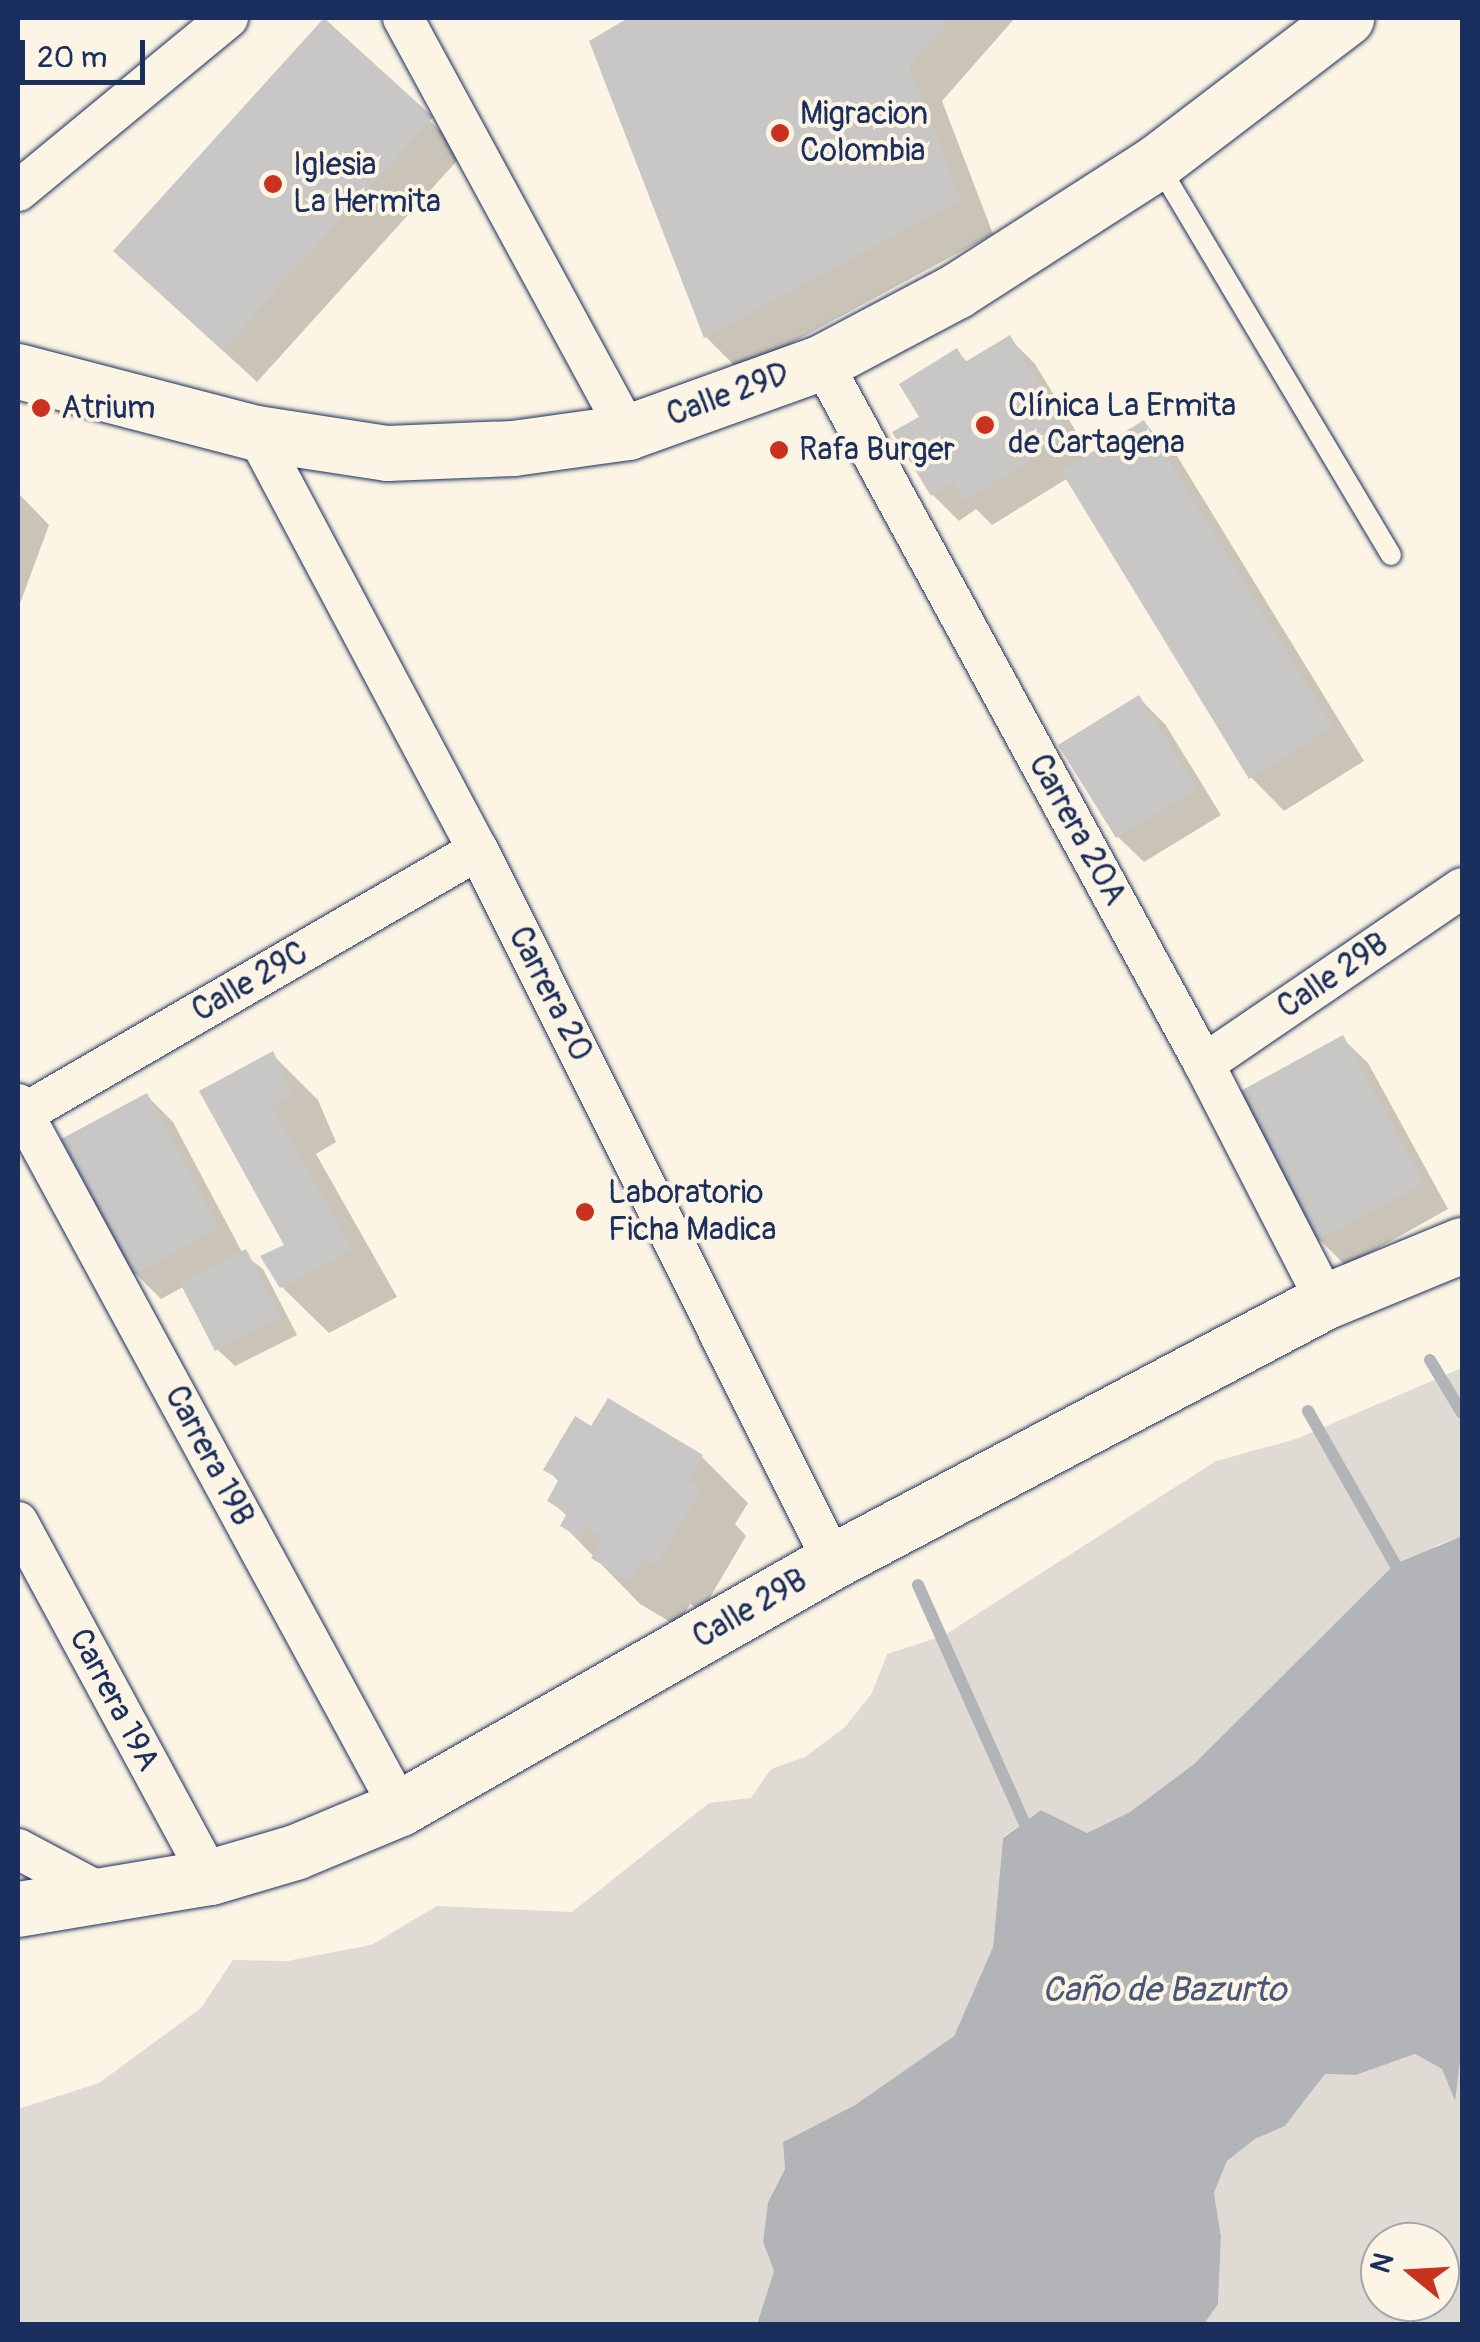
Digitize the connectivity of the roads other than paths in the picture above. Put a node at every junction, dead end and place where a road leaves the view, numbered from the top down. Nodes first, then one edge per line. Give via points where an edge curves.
1 (228, 18) edge
2 (403, 18) edge
3 (1346, 18) edge
4 (1157, 162) junction
5 (18, 192) edge
6 (822, 362) junction
7 (18, 371) edge
8 (256, 432) junction
9 (628, 432) junction
10 (1391, 555) dead end
11 (478, 850) junction
12 (1462, 888) edge
13 (1204, 1064) junction
14 (20, 1109) edge
15 (1462, 1245) edge
16 (1326, 1302) junction
17 (18, 1522) edge
18 (833, 1561) junction
19 (400, 1808) junction
20 (18, 1849) edge
21 (210, 1878) junction
22 (105, 1895) junction
23 (18, 1909) edge

1 - 5 street
2 - 9 street
3 - 4 main road, Calle 29D
4 - 6 main road, Calle 29D via 956,291
4 - 10 lane
6 - 9 main road, Calle 29D
6 - 13 street, Carrera 20A
7 - 8 main road, Calle 29D
8 - 9 main road, Calle 29D via 388,453 512,448
8 - 11 street, Carrera 20
11 - 14 street, Calle 29C
11 - 18 street, Carrera 20
12 - 13 street, Calle 29B
13 - 16 street, Carrera 20A
14 - 19 street, Carrera 19B
15 - 16 main road, Calle 29B
16 - 18 main road, Calle 29B
17 - 21 street, Carrera 19A
18 - 19 main road, Calle 29B
19 - 21 main road, Calle 29B
20 - 22 street
21 - 22 main road, Calle 29B
22 - 23 main road, Calle 29B

